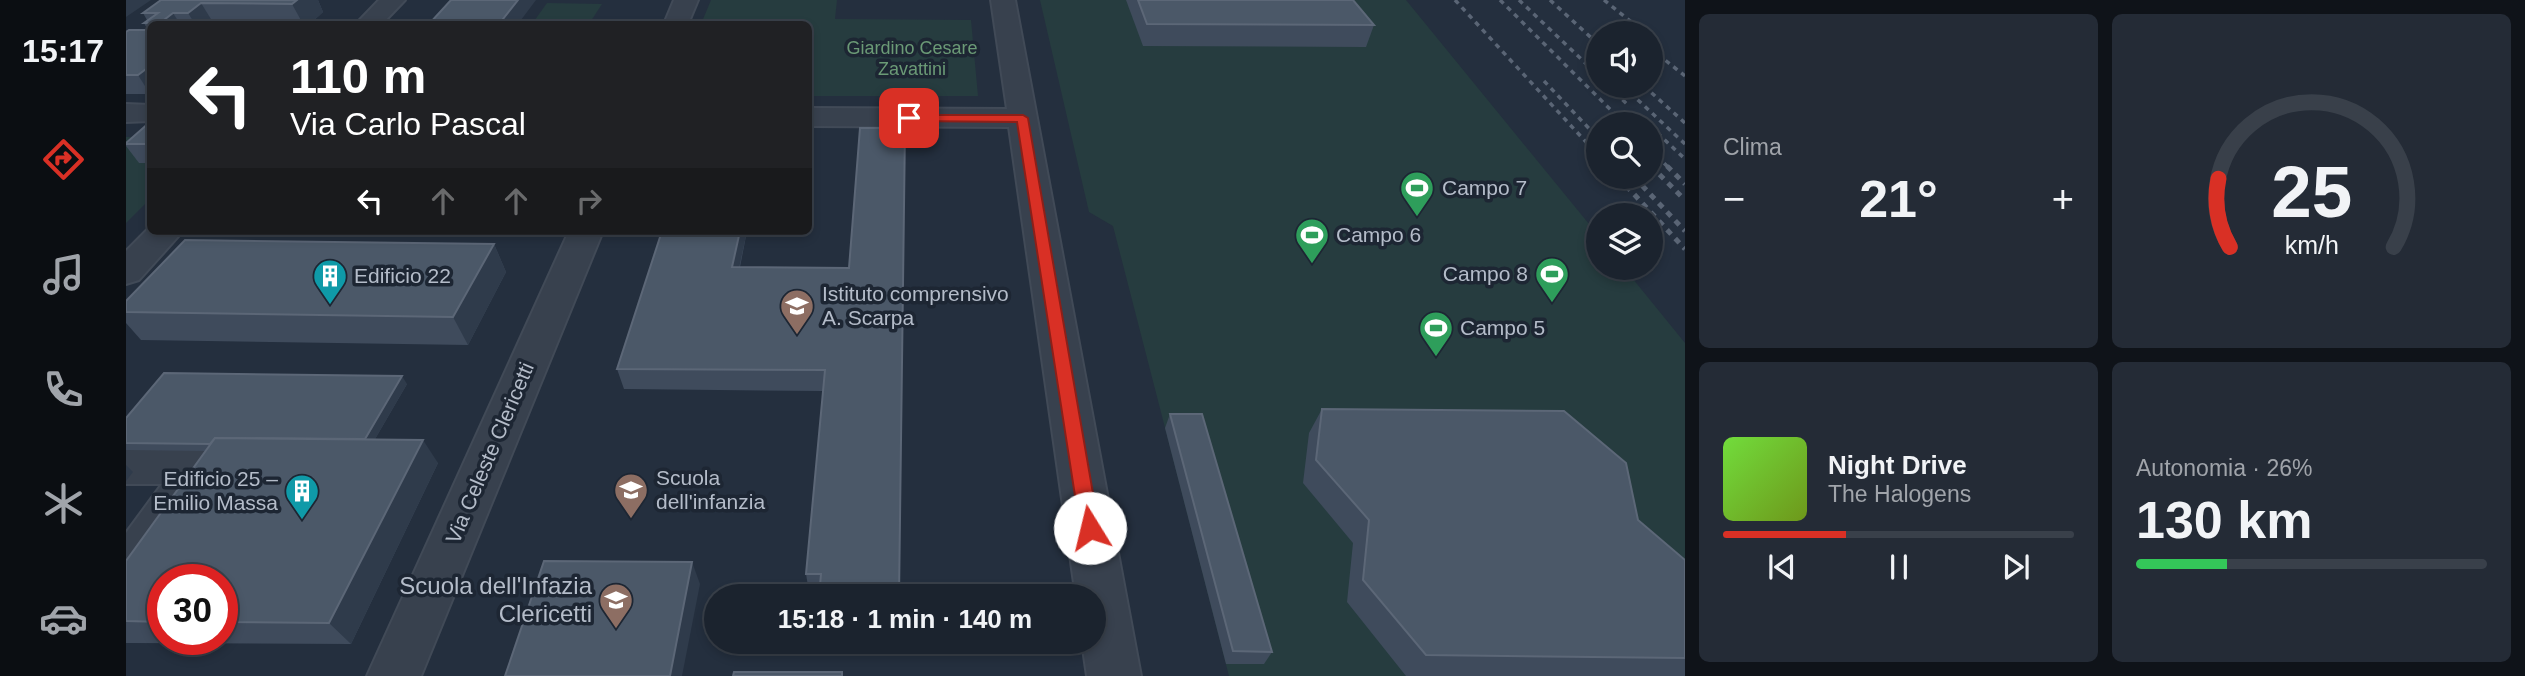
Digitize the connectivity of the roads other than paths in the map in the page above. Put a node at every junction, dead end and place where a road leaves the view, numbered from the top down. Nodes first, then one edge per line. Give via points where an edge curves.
1 (393, 0) edge
2 (686, 0) edge
3 (1003, 0) edge
4 (371, 21) edge
5 (677, 21) edge
6 (126, 113) edge
7 (147, 113) edge
8 (812, 117) edge
9 (1023, 118) junction
10 (162, 235) edge
11 (584, 235) edge
12 (126, 272) edge
13 (126, 466) edge
14 (126, 572) edge
15 (394, 676) edge
16 (1114, 676) edge

1 - 4 street
2 - 5 street
3 - 9 street
6 - 7 street
8 - 9 street
9 - 16 street
10 - 12 street
11 - 15 street, Via Celeste Clericetti
13 - 14 street via 200,466

